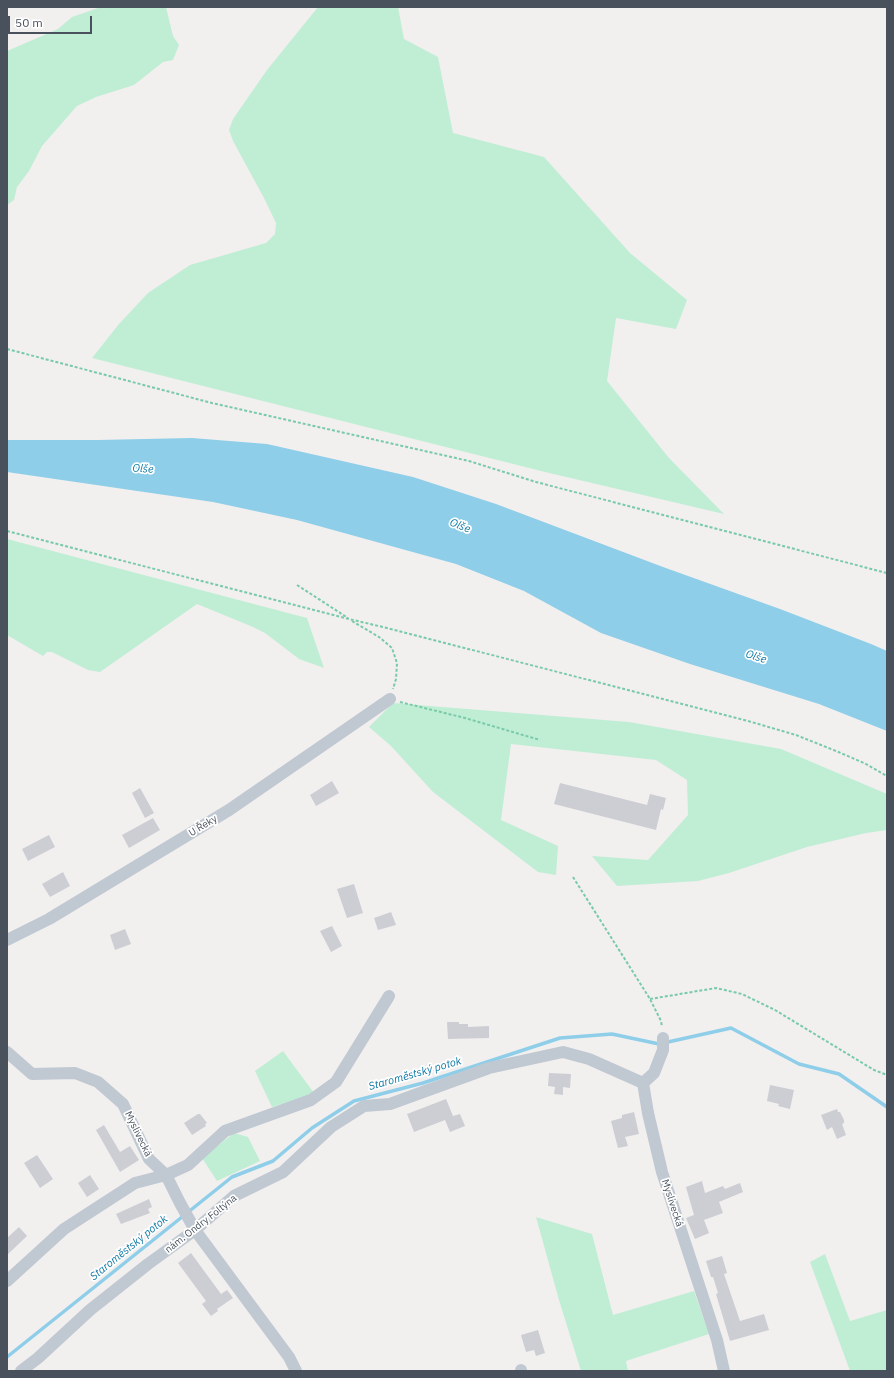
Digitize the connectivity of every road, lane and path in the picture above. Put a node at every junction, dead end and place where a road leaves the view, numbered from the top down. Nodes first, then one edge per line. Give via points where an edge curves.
1 (7, 349) edge
2 (7, 531) edge
3 (887, 573) edge
4 (297, 585) dead end
5 (349, 620) junction
6 (390, 699) junction
7 (540, 740) dead end
8 (887, 776) edge
9 (573, 877) dead end
10 (7, 940) edge
11 (389, 996) dead end
12 (650, 998) junction
13 (663, 1044) joint
14 (7, 1052) edge
15 (887, 1075) edge
16 (643, 1083) junction
17 (166, 1175) junction
18 (189, 1220) junction
19 (7, 1281) edge
20 (21, 1371) edge
21 (296, 1371) edge
22 (724, 1371) edge

1 - 3 path via 212,403 469,461 536,482
2 - 5 path
4 - 5 path
5 - 6 path via 380,637 392,648 396,678
5 - 8 path via 748,721 796,735 864,763
6 - 7 path
6 - 10 street, U Řeky via 230,810 49,919
9 - 12 path
11 - 17 street via 336,1082 311,1100 225,1131 188,1165
12 - 13 path via 661,1021
12 - 15 path via 716,988 742,994 775,1010 874,1070
13 - 16 street via 654,1073
14 - 17 street, Myslivecká via 32,1074 75,1073 98,1082 123,1104 149,1159
16 - 18 street, nám. Ondry Foltýna via 589,1059 563,1052 489,1068 390,1104 364,1106 330,1127 283,1172
16 - 22 street, Myslivecká via 662,1172 717,1340
17 - 18 street, Myslivecká
17 - 19 street via 136,1183 64,1229
18 - 20 street, nám. Ondry Foltýna via 148,1264 90,1310
18 - 21 street, Myslivecká via 289,1357

